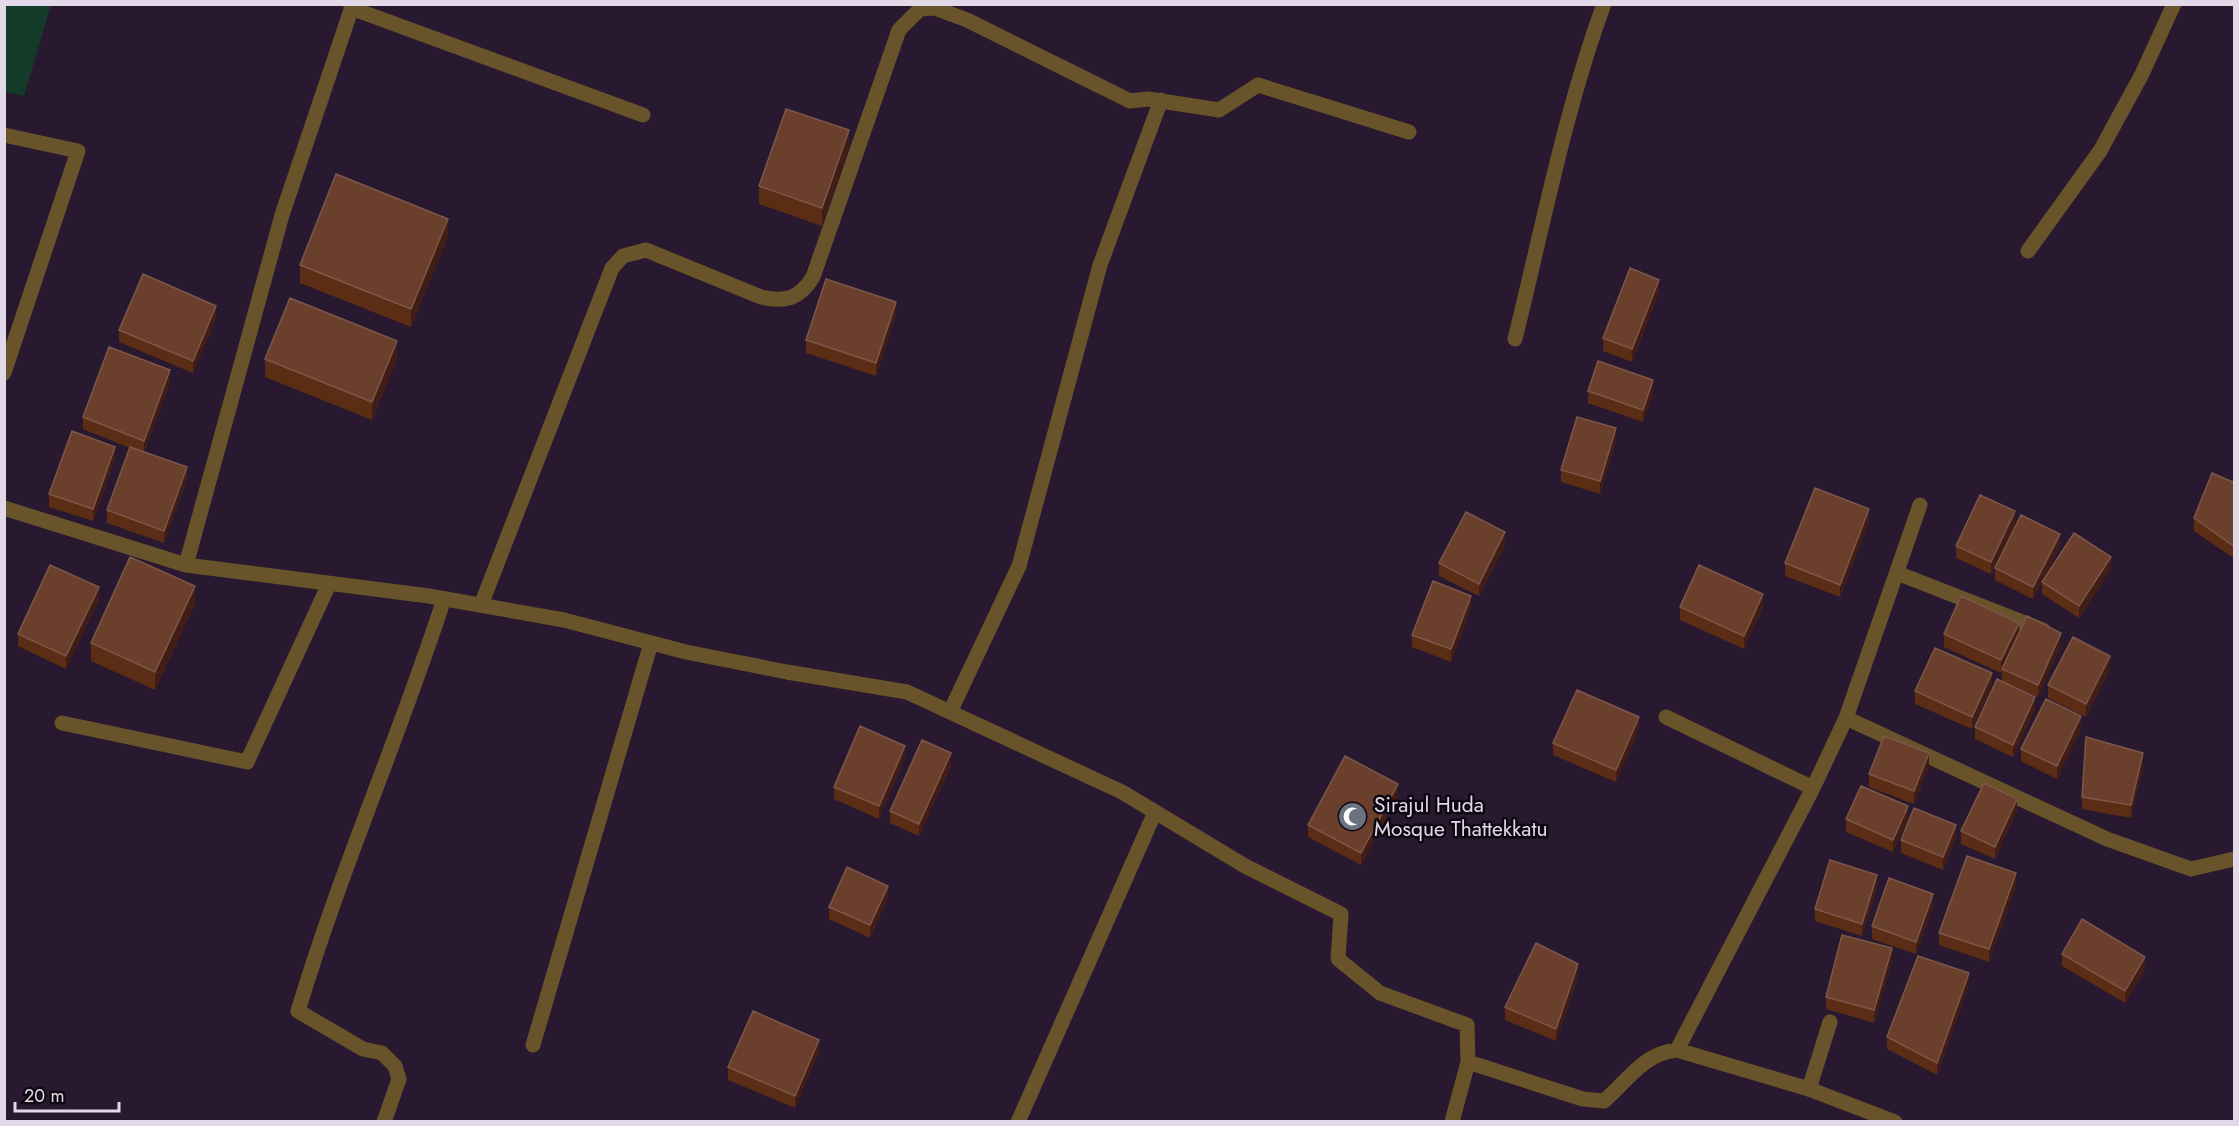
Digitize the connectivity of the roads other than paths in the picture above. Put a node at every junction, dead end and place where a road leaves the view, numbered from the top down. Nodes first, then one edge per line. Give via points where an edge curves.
1 (1604, 4) edge
2 (2174, 4) edge
3 (352, 6) edge
4 (1161, 100) junction
5 (643, 115) dead end
6 (1409, 132) dead end
7 (4, 135) edge
8 (2028, 251) dead end
9 (1515, 339) dead end
10 (4, 373) edge
11 (1920, 505) dead end
12 (4, 508) edge
13 (186, 565) junction
14 (1897, 573) junction
15 (329, 584) junction
16 (444, 599) junction
17 (481, 605) junction
18 (2048, 632) edge
19 (651, 643) junction
20 (950, 712) junction
21 (1666, 717) dead end
22 (1846, 718) junction
23 (62, 723) dead end
24 (1813, 788) junction
25 (1155, 812) junction
26 (2235, 859) edge
27 (1830, 1022) dead end
28 (533, 1045) dead end
29 (1677, 1050) junction
30 (1468, 1062) junction
31 (1809, 1089) junction
32 (384, 1122) edge
33 (1018, 1122) edge
34 (1452, 1122) edge
35 (1895, 1122) edge

1 - 9 street via 1569,124
2 - 8 street via 2100,151
3 - 5 street
3 - 13 street via 282,215
4 - 6 street via 1219,110 1258,85
4 - 17 street via 1130,101 967,20 935,8 920,9 898,30 813,277 803,293 777,301 761,297 646,250 623,255 612,268
4 - 20 street via 1100,265 1019,566
7 - 10 street via 78,151
11 - 14 street
12 - 13 street
13 - 15 street
14 - 18 street
14 - 22 street
15 - 16 street
15 - 23 street via 247,762
16 - 17 street
16 - 32 street via 412,698 321,935 298,1011 363,1049 382,1053 395,1066 399,1079
17 - 19 street via 564,620
19 - 20 street via 907,692
19 - 28 street
20 - 25 street via 1122,792
21 - 24 street
22 - 24 street
22 - 26 street via 2107,838 2191,869
24 - 29 street
25 - 30 street via 1245,866 1341,914 1338,958 1380,993 1467,1025
25 - 33 street
27 - 31 street
29 - 30 street via 1663,1051 1635,1069 1604,1101 1583,1100
29 - 31 street
30 - 34 street
31 - 35 street

